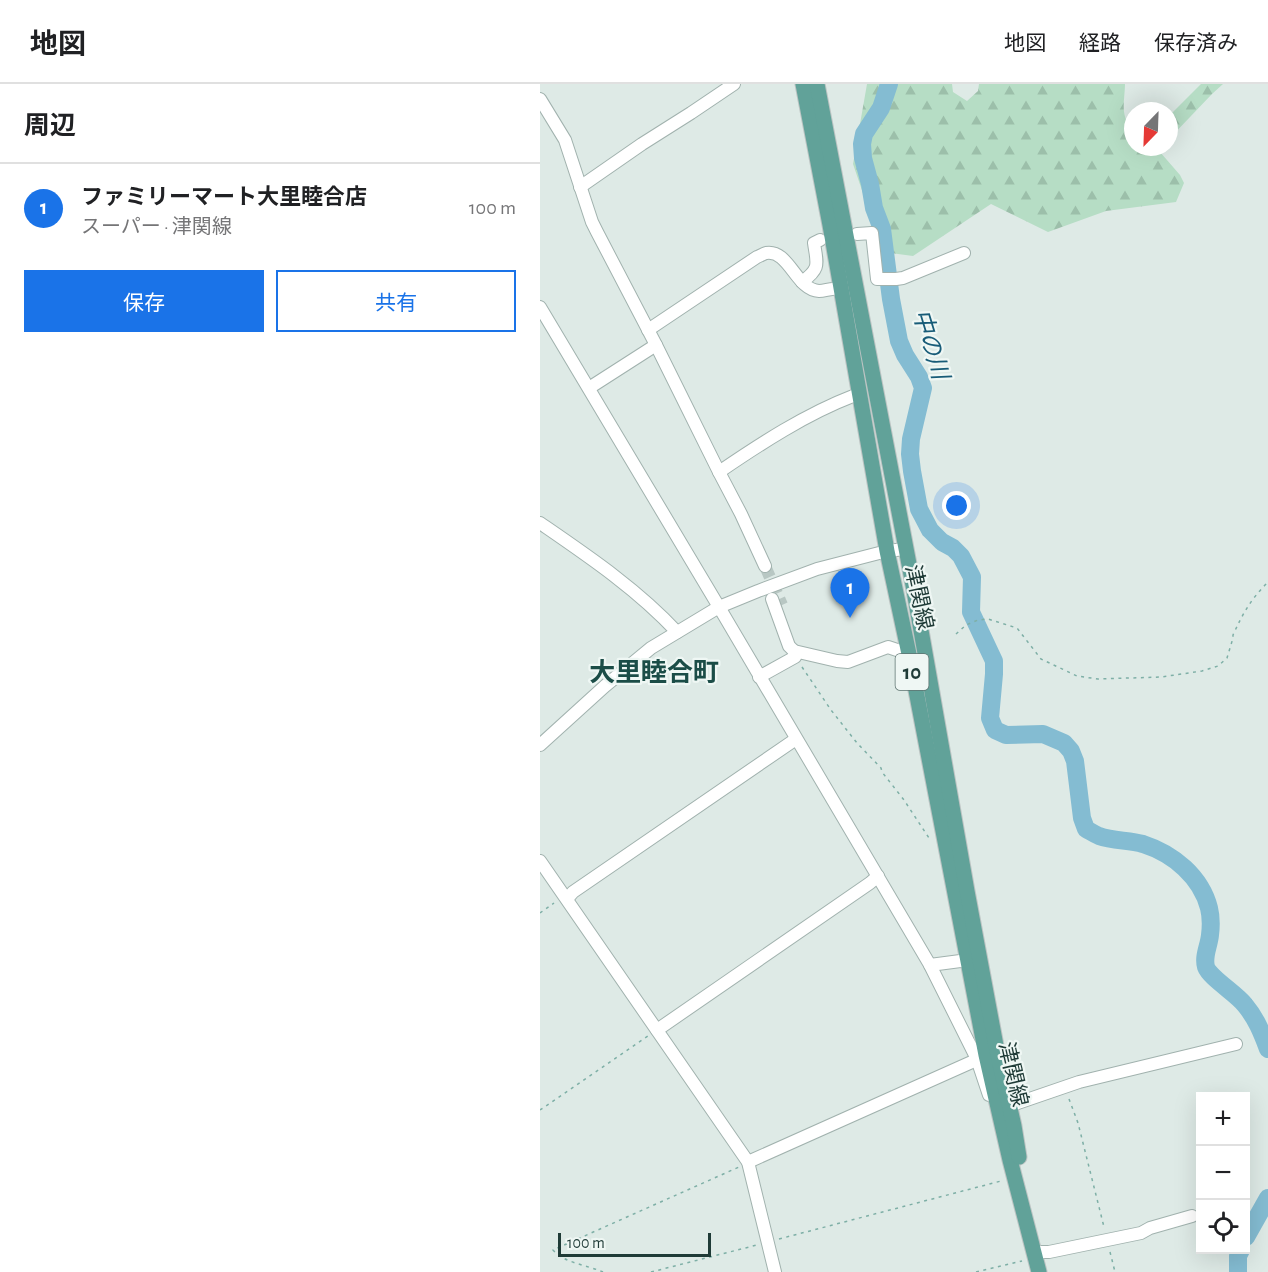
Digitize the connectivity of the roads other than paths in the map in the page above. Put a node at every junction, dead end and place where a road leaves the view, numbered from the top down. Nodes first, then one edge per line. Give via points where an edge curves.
1 (734, 84) edge
2 (803, 84) edge
3 (817, 84) edge
4 (540, 99) edge
5 (544, 115) edge
6 (580, 187) junction
7 (857, 234) dead end
8 (820, 240) dead end
9 (964, 253) dead end
10 (802, 282) junction
11 (833, 289) dead end
12 (540, 307) edge
13 (648, 330) junction
14 (656, 345) junction
15 (589, 388) junction
16 (853, 396) dead end
17 (718, 472) junction
18 (542, 528) edge
19 (905, 549) junction
20 (887, 551) junction
21 (769, 567) tunnel mouth
22 (777, 602) tunnel mouth
23 (720, 607) junction
24 (677, 632) junction
25 (795, 654) junction
26 (909, 654) junction
27 (759, 677) junction
28 (796, 739) junction
29 (540, 745) edge
30 (540, 861) edge
31 (878, 876) junction
32 (566, 898) junction
33 (968, 960) junction
34 (930, 965) junction
35 (657, 1030) junction
36 (1236, 1044) dead end
37 (987, 1055) junction
38 (1009, 1106) junction
39 (748, 1162) junction
40 (1192, 1216) dead end
41 (1037, 1261) edge
42 (775, 1272) edge

1 - 6 street
2 - 20 main road, 津関線 / 10
3 - 19 main road, 津関線 / 10
4 - 5 street
5 - 6 street via 565,140
6 - 13 street via 597,232
7 - 9 street via 872,233 877,279 913,275
8 - 10 street via 814,243 817,266
10 - 11 street via 820,291
10 - 13 street via 784,260 766,253
12 - 15 street
13 - 14 street
14 - 15 street
14 - 17 street
15 - 23 street
16 - 17 street via 791,426
17 - 21 street
18 - 24 street via 625,584
19 - 20 street
19 - 37 main road, 津関線 / 10 via 967,891
20 - 23 street via 817,569
20 - 26 main road, 津関線 / 10
22 - 25 street via 789,646
23 - 24 street
23 - 27 street
24 - 29 street via 651,648
25 - 26 street via 848,662 888,647
25 - 27 street
26 - 33 main road, 津関線 / 10
27 - 28 street
28 - 31 street
28 - 32 street
30 - 32 street
31 - 34 street
31 - 35 street
32 - 35 street
33 - 34 street
33 - 37 main road, 津関線 / 10
34 - 37 street
35 - 39 street
36 - 38 street via 1065,1086
37 - 38 main road, 津関線 / 10
37 - 39 street
37 - 41 main road, 津関線 / 10
38 - 41 main road, 津関線 / 10
39 - 42 street
40 - 41 street via 1141,1233 1049,1252

